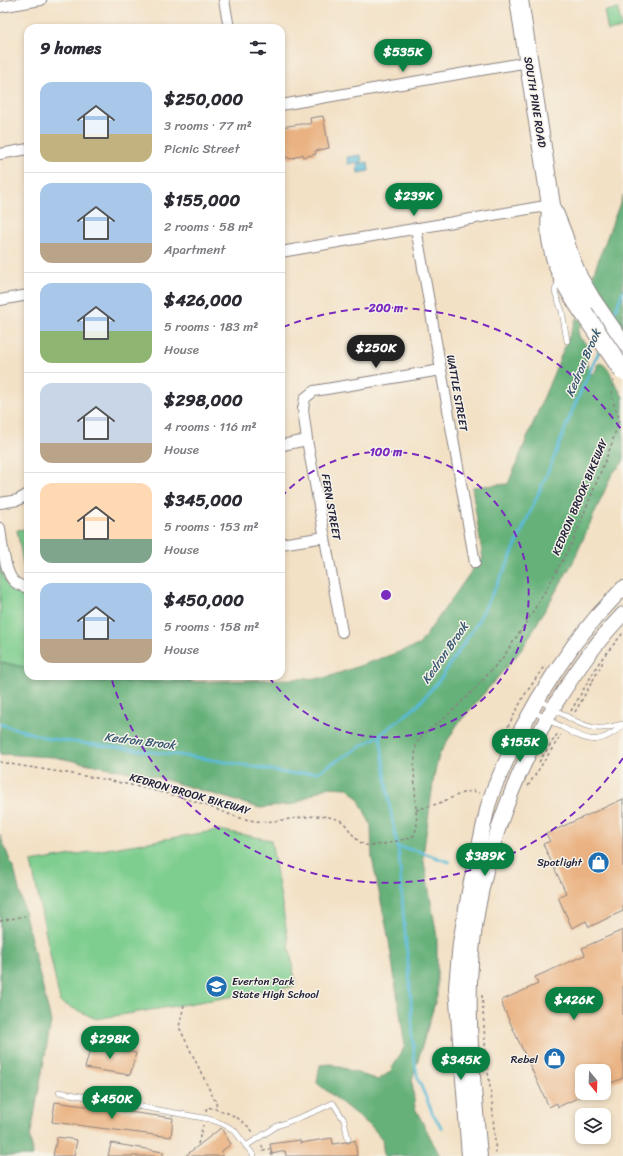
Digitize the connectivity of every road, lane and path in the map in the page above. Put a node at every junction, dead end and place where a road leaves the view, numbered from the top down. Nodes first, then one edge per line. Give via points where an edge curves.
1 (42, 0) edge
2 (224, 0) edge
3 (519, 0) edge
4 (0, 7) edge
5 (228, 24) edge
6 (528, 62) junction
7 (285, 104) edge
8 (24, 150) edge
9 (0, 154) edge
10 (550, 205) junction
11 (416, 228) junction
12 (285, 251) edge
13 (569, 274) junction
14 (24, 296) edge
15 (0, 300) edge
16 (587, 306) junction
17 (567, 341) dead end
18 (623, 346) edge
19 (441, 370) junction
20 (618, 375) edge
21 (619, 416) junction
22 (623, 419) edge
23 (307, 440) junction
24 (285, 445) edge
25 (24, 496) edge
26 (0, 503) edge
27 (0, 528) edge
28 (324, 537) junction
29 (285, 543) edge
30 (475, 562) dead end
31 (24, 587) edge
32 (623, 588) edge
33 (623, 614) edge
34 (342, 632) dead end
35 (623, 633) edge
36 (604, 658) junction
37 (534, 705) junction
38 (573, 707) dead end
39 (575, 712) dead end
40 (550, 714) junction
41 (623, 724) edge
42 (562, 734) dead end
43 (0, 762) edge
44 (527, 788) dead end
45 (482, 794) dead end
46 (416, 810) junction
47 (25, 916) dead end
48 (0, 921) edge
49 (482, 991) dead end
50 (184, 1005) dead end
51 (59, 1092) dead end
52 (215, 1109) dead end
53 (204, 1124) dead end
54 (348, 1139) dead end
55 (198, 1144) dead end
56 (246, 1146) junction
57 (254, 1156) edge
58 (469, 1156) edge
59 (480, 1156) edge
60 (496, 1156) edge

1 - 4 street
2 - 5 street
3 - 6 highway, SOUTH PINE ROAD
6 - 7 street
6 - 10 highway, SOUTH PINE ROAD
8 - 9 street
10 - 11 street
10 - 13 highway, SOUTH PINE ROAD via 554,253
11 - 12 street
11 - 19 street, WATTLE STREET
13 - 16 highway, SOUTH PINE ROAD
13 - 17 lane via 556,287 555,292 562,311
14 - 15 street
16 - 18 highway, SOUTH PINE ROAD
16 - 20 highway, SOUTH PINE ROAD, bridge
19 - 23 street, FERN STREET via 314,391 305,398 303,409
19 - 30 street, WATTLE STREET
20 - 21 path, KEDRON BROOK BIKEWAY via 612,392
21 - 22 path
21 - 46 path, KEDRON BROOK BIKEWAY via 611,446 573,540 549,585 504,656 446,717 422,734 416,745
23 - 24 street
23 - 28 street, FERN STREET
25 - 26 street
27 - 31 street via 7,569 12,580
28 - 29 street
28 - 34 street, FERN STREET
32 - 37 main road via 575,643
33 - 40 main road via 582,664
35 - 36 path
36 - 38 path
36 - 39 path
37 - 40 lane
37 - 40 lane
37 - 58 main road via 494,788 488,806 460,943 456,988
40 - 41 lane via 567,717 589,727 601,728
40 - 41 lane via 582,738 593,740 608,736
40 - 59 main road via 520,771 501,820 487,864 472,950 470,1017
42 - 44 path
43 - 46 path, KEDRON BROOK BIKEWAY via 143,788 256,821 327,817 342,822 359,842 365,845 411,838 417,827
45 - 46 path via 465,792
47 - 48 path
49 - 60 path
50 - 52 path via 179,1027 217,1101
51 - 56 lane via 223,1124 234,1130
53 - 55 path
54 - 56 lane via 344,1120 333,1103 277,1126
56 - 57 lane

